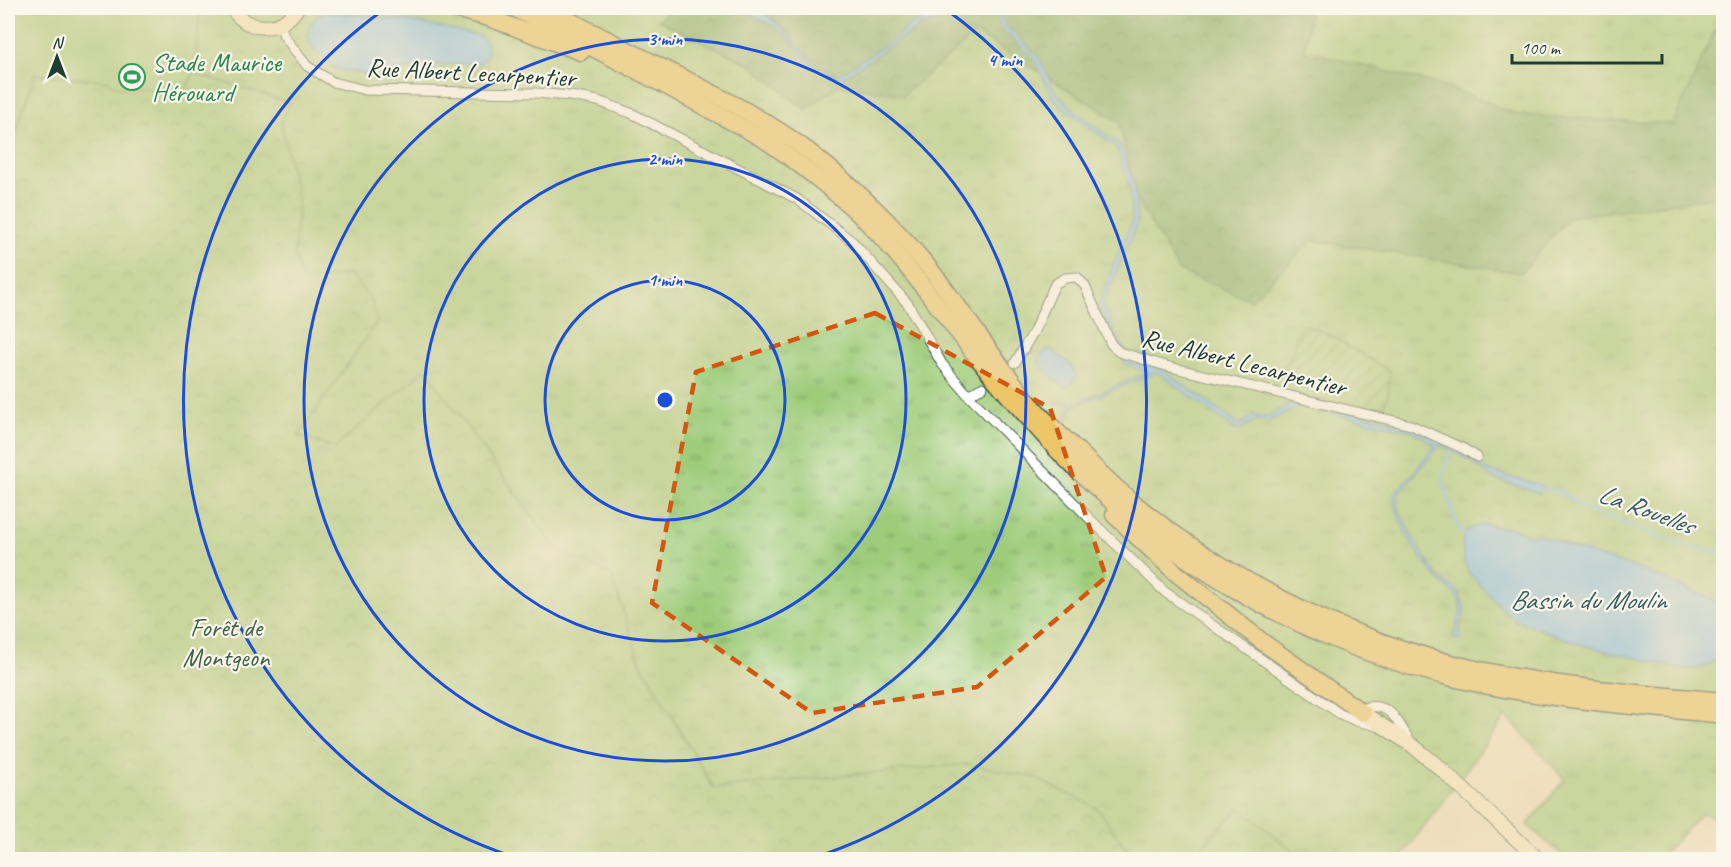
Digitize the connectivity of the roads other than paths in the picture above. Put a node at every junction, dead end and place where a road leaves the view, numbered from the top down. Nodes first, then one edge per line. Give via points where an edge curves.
1 (232, 8) edge
2 (297, 8) edge
3 (451, 8) edge
4 (514, 8) edge
5 (544, 8) edge
6 (558, 8) edge
7 (280, 24) junction
8 (635, 54) junction
9 (654, 79) junction
10 (1015, 363) dead end
11 (983, 387) dead end
12 (968, 395) junction
13 (1010, 398) junction
14 (1477, 457) dead end
15 (1724, 701) edge
16 (1724, 715) edge
17 (1359, 717) junction
18 (1413, 746) junction
19 (1539, 860) edge

1 - 7 street via 245,22 256,26
2 - 7 street
3 - 9 highway via 489,18
4 - 9 highway
5 - 8 highway
6 - 8 highway
7 - 12 street, Rue Albert Lecarpentier via 284,36 307,66 333,82 365,90 536,93 598,101 633,114 797,199 852,241 908,304 942,364
8 - 15 highway via 748,111 848,184 886,219 930,269 1036,411 1127,498 1217,562 1332,622 1440,660 1576,686
9 - 13 highway via 770,144 862,216 900,257
10 - 14 street, Rue Albert Lecarpentier via 1055,284 1077,277 1119,352 1412,425
11 - 12 street
12 - 17 street, Rue Albert Lecarpentier via 1165,592 1340,714
13 - 16 highway via 1072,466 1156,536 1258,602 1339,642 1397,663 1513,691
13 - 17 highway via 1074,478 1176,573
17 - 18 street via 1386,728
17 - 18 street via 1367,707 1384,708
18 - 19 street

